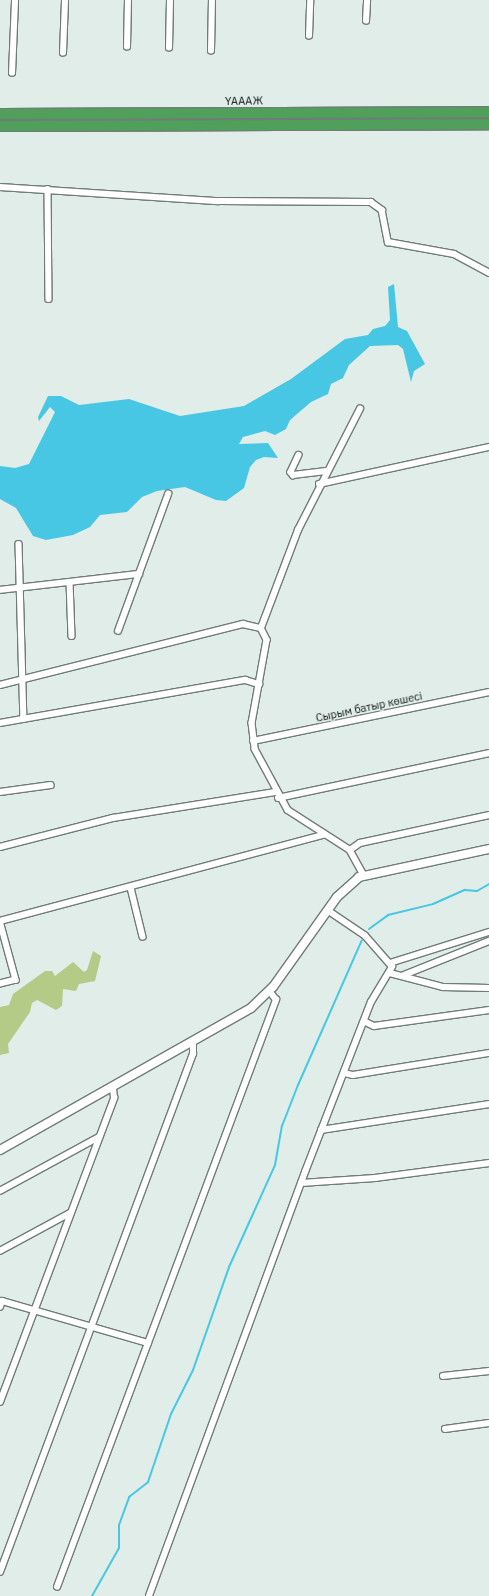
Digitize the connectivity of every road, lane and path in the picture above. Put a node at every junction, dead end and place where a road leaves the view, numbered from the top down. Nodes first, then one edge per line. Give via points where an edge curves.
1 (15, 0) edge
2 (65, 0) edge
3 (128, 0) edge
4 (170, 0) edge
5 (212, 0) edge
6 (310, 0) edge
7 (366, 0) edge
8 (366, 21) dead end
9 (309, 36) dead end
10 (127, 47) dead end
11 (169, 48) dead end
12 (211, 51) dead end
13 (63, 53) dead end
14 (12, 73) dead end
15 (489, 112) edge
16 (0, 114) edge
17 (489, 124) edge
18 (0, 126) edge
19 (0, 187) edge
20 (48, 189) junction
21 (489, 273) edge
22 (49, 299) dead end
23 (360, 409) dead end
24 (489, 447) edge
25 (299, 455) dead end
26 (326, 471) junction
27 (319, 484) junction
28 (168, 494) dead end
29 (19, 544) dead end
30 (139, 574) junction
31 (70, 582) junction
32 (20, 588) junction
33 (0, 590) edge
34 (261, 628) junction
35 (118, 631) dead end
36 (72, 636) dead end
37 (23, 679) junction
38 (259, 684) junction
39 (0, 685) edge
40 (489, 692) edge
41 (24, 719) junction
42 (0, 723) edge
43 (253, 741) junction
44 (489, 753) edge
45 (51, 785) dead end
46 (0, 792) edge
47 (275, 792) junction
48 (278, 798) junction
49 (489, 815) edge
50 (324, 835) junction
51 (0, 847) edge
52 (489, 849) edge
53 (350, 850) junction
54 (364, 875) junction
55 (131, 888) junction
56 (328, 911) junction
57 (0, 921) edge
58 (489, 932) edge
59 (143, 937) dead end
60 (489, 941) edge
61 (390, 963) junction
62 (390, 973) junction
63 (404, 975) junction
64 (0, 984) edge
65 (489, 988) edge
66 (270, 990) junction
67 (489, 1010) edge
68 (364, 1020) junction
69 (193, 1042) junction
70 (489, 1053) edge
71 (345, 1073) junction
72 (113, 1089) junction
73 (489, 1104) edge
74 (321, 1130) junction
75 (99, 1137) junction
76 (0, 1150) edge
77 (489, 1163) edge
78 (301, 1182) junction
79 (0, 1191) edge
80 (70, 1213) junction
81 (0, 1250) edge
82 (0, 1307) edge
83 (34, 1310) junction
84 (91, 1326) junction
85 (148, 1343) junction
86 (489, 1371) edge
87 (443, 1376) dead end
88 (0, 1402) edge
89 (489, 1423) edge
90 (444, 1429) dead end
91 (0, 1572) edge
92 (57, 1587) dead end
93 (149, 1596) edge

1 - 14 street
2 - 13 street
3 - 10 street
4 - 11 street
5 - 12 street
6 - 9 street
7 - 8 street
15 - 16 highway, ҮАААЖ
17 - 18 highway
19 - 20 street
20 - 21 street via 219,201 371,202 382,210 388,242 454,254
20 - 22 street
23 - 26 street
24 - 27 street
25 - 26 street via 293,475
26 - 27 street
27 - 34 street
28 - 30 street
29 - 32 street
30 - 31 street
30 - 35 street
31 - 32 street
31 - 36 street
32 - 33 street
32 - 37 street
34 - 37 street via 242,624
34 - 38 street via 267,640
37 - 39 street
37 - 41 street
38 - 41 street via 245,680
38 - 43 street via 252,723
40 - 43 street, Сырым батыр көшесі
41 - 42 street
43 - 47 street
44 - 48 street
45 - 46 street
47 - 48 street
47 - 51 street via 113,818
48 - 50 street via 300,820
49 - 53 street via 360,843
50 - 53 street
50 - 55 street
52 - 54 main road
53 - 54 street
54 - 56 main road via 345,888
55 - 57 street
55 - 59 street
56 - 61 street via 365,936
56 - 66 main road
57 - 64 street via 16,980
58 - 61 street
60 - 63 street
61 - 62 street
62 - 63 street
62 - 68 street via 374,996
63 - 65 street via 443,987
66 - 69 main road via 251,1008
66 - 85 street via 276,1000
67 - 68 street via 374,1026
68 - 71 street
69 - 72 main road
69 - 84 street via 193,1054
70 - 71 street via 353,1075
71 - 74 street
72 - 75 street via 114,1098
72 - 76 main road
73 - 74 street
74 - 78 street
75 - 79 street
75 - 80 street
77 - 78 street via 375,1178
78 - 93 street
80 - 81 street
80 - 83 street
82 - 83 street via 2,1301
83 - 84 street
83 - 88 street
84 - 85 street
84 - 91 street
85 - 92 street
86 - 87 street
89 - 90 street

